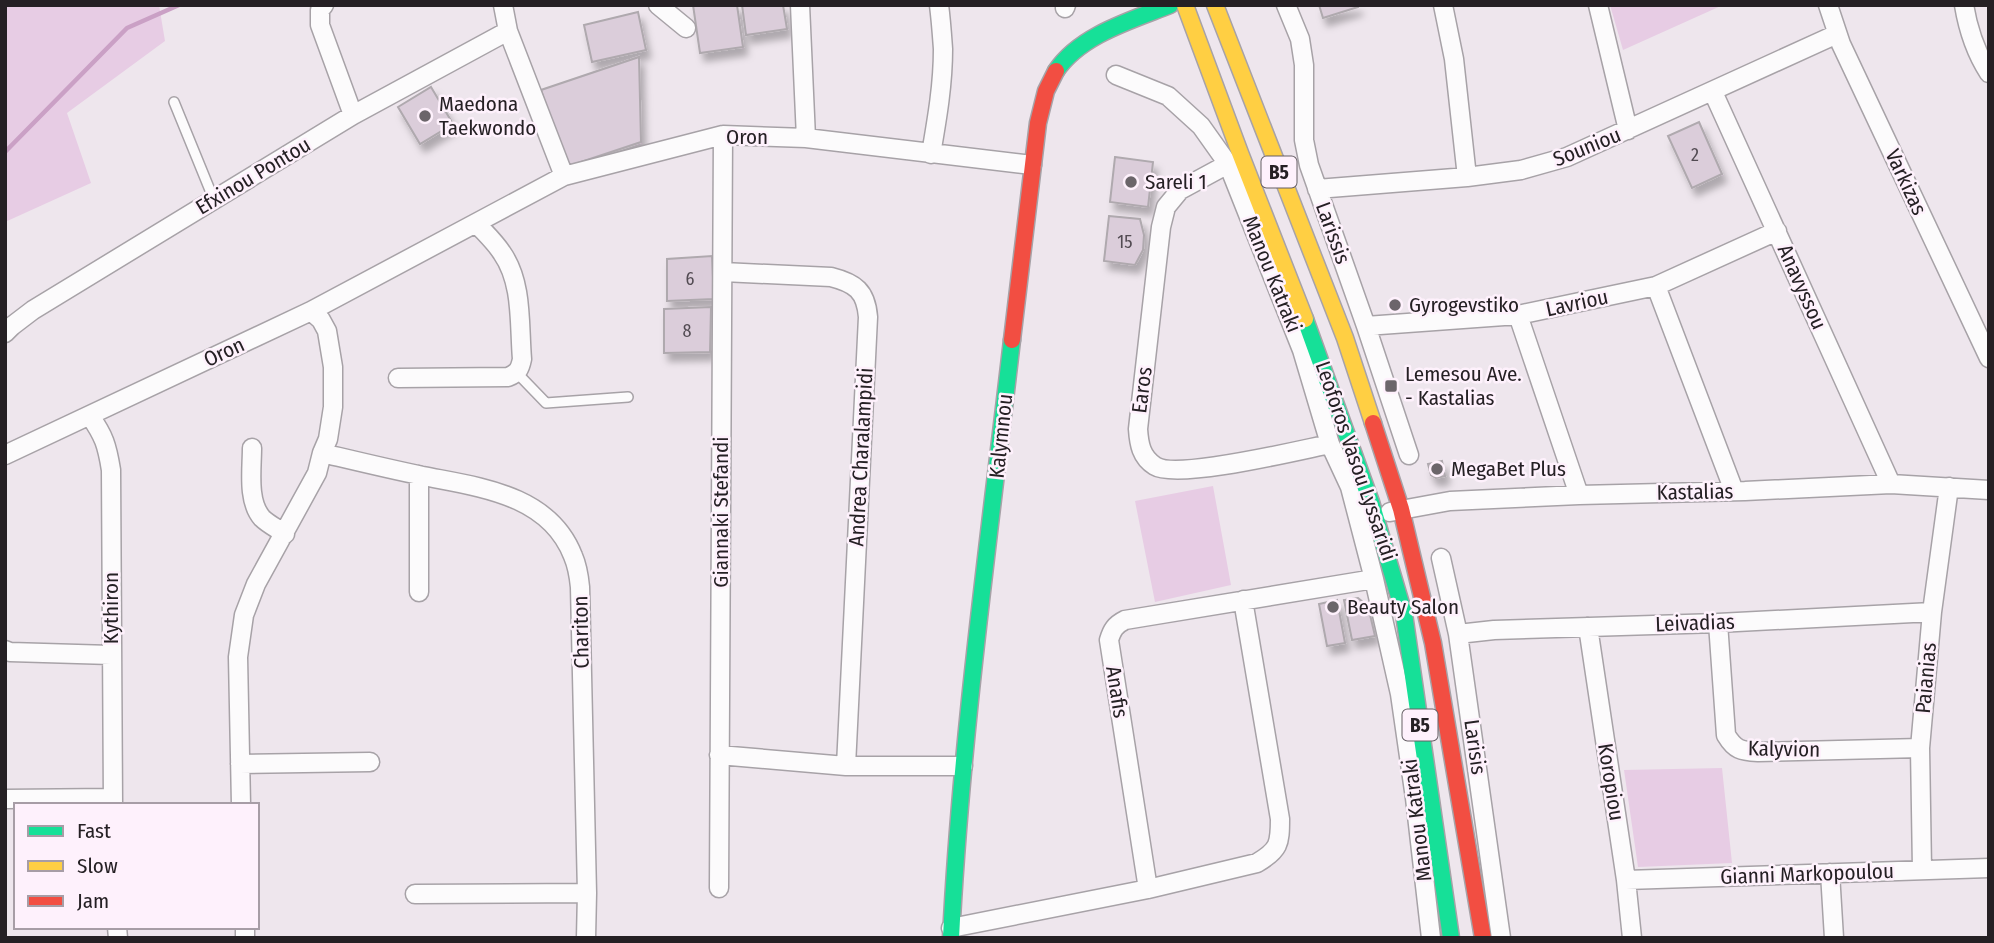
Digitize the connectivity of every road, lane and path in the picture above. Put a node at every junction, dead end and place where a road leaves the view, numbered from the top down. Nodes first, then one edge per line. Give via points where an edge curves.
1 (324, 5) edge
2 (503, 5) edge
3 (658, 5) edge
4 (800, 5) edge
5 (939, 5) edge
6 (1170, 5) edge
7 (1185, 5) edge
8 (1215, 5) edge
9 (1286, 5) edge
10 (1443, 5) edge
11 (1598, 5) edge
12 (1828, 5) edge
13 (1964, 5) edge
14 (686, 28) dead end
15 (508, 31) junction
16 (1837, 34) junction
17 (1989, 73) edge
18 (1116, 75) dead end
19 (1713, 92) junction
20 (174, 102) dead end
21 (353, 115) junction
22 (1628, 130) junction
23 (723, 135) junction
24 (806, 138) junction
25 (931, 154) junction
26 (1228, 164) junction
27 (1032, 165) junction
28 (564, 176) junction
29 (1467, 177) junction
30 (1317, 189) junction
31 (214, 200) junction
32 (477, 224) junction
33 (1777, 231) junction
34 (723, 272) junction
35 (1656, 286) junction
36 (311, 311) junction
37 (1518, 315) junction
38 (1366, 326) junction
39 (5, 333) edge
40 (1989, 358) edge
41 (517, 373) junction
42 (398, 378) dead end
43 (628, 397) dead end
44 (90, 416) junction
45 (1330, 444) junction
46 (9, 447) edge
47 (252, 448) dead end
48 (322, 453) junction
49 (1409, 455) dead end
50 (419, 475) junction
51 (1891, 484) junction
52 (1950, 487) junction
53 (1989, 490) edge
54 (1734, 491) junction
55 (1579, 495) junction
56 (1401, 509) junction
57 (1377, 515) junction
58 (285, 534) junction
59 (1441, 558) dead end
60 (1374, 579) junction
61 (419, 592) dead end
62 (1243, 600) junction
63 (1932, 612) junction
64 (1718, 623) junction
65 (1588, 627) junction
66 (1458, 634) junction
67 (5, 650) edge
68 (111, 655) junction
69 (1920, 748) junction
70 (719, 755) junction
71 (370, 761) dead end
72 (240, 764) junction
73 (846, 766) junction
74 (963, 766) junction
75 (5, 799) edge
76 (113, 801) edge
77 (241, 803) edge
78 (1989, 868) edge
79 (1922, 869) junction
80 (1830, 873) junction
81 (1626, 880) junction
82 (719, 888) dead end
83 (1148, 889) junction
84 (587, 893) junction
85 (415, 894) dead end
86 (951, 933) edge
87 (586, 938) edge
88 (1431, 938) edge
89 (1451, 938) edge
90 (1483, 938) edge
91 (1501, 938) edge
92 (1632, 938) edge
93 (1834, 938) edge

1 - 21 street via 320,25
2 - 15 street
3 - 14 street
4 - 24 street
5 - 25 street via 942,68
6 - 27 main road, Kalymnou via 1097,37 1061,65 1050,81 1040,112
7 - 57 main road, Leoforos Vasou Lyssaridi / B5 via 1317,345
8 - 56 main road, Leoforos Vasou Lyssaridi / B5 via 1345,338
9 - 30 street, Larissis via 1300,39 1304,140
10 - 29 street
11 - 22 street
12 - 16 street, Varkizas
13 - 17 street
15 - 21 street, Efxinou Pontou
15 - 28 street
16 - 19 street, Souniou
16 - 40 street, Varkizas
18 - 26 street, Manou Katraki via 1168,96 1201,126
19 - 22 street, Souniou
19 - 33 street, Anavyssou
20 - 31 lane
21 - 31 street, Efxinou Pontou
22 - 29 street, Souniou via 1567,157 1521,170
23 - 24 street, Oron
23 - 28 street, Oron
23 - 34 street, Giannaki Stefandi
24 - 25 street, Oron
25 - 27 street, Oron
26 - 45 street, Manou Katraki via 1302,350
26 - 45 street, Earos via 1180,190 1166,207 1139,446 1157,468 1176,470
27 - 74 main road, Kalymnou
28 - 32 street, Oron
29 - 30 street, Souniou
30 - 38 street, Larissis
31 - 39 street, Efxinou Pontou via 33,310
32 - 36 street, Oron
32 - 41 street via 501,251 516,281 522,359
33 - 35 street, Lavriou
33 - 51 street, Anavyssou
34 - 70 street, Giannaki Stefandi
34 - 73 street, Andrea Charalampidi via 831,277 854,285 867,303
35 - 37 street, Lavriou
35 - 54 street
36 - 44 street, Oron
36 - 48 street via 327,331 333,367 333,407
37 - 38 street, Lavriou
37 - 55 street
38 - 49 street, Larissis
41 - 42 street via 508,377
41 - 43 lane via 546,403
44 - 46 street, Oron
44 - 68 street, Kythiron via 103,434 111,470
45 - 60 street, Manou Katraki via 1350,487
47 - 58 street via 256,508 263,519
48 - 50 street, Chariton
48 - 58 street via 317,473
50 - 61 street
50 - 84 street, Chariton via 483,488 530,506 553,524 575,558 580,587
51 - 52 street, Kastalias
51 - 54 street, Kastalias
52 - 53 street, Kastalias
52 - 63 street, Paianias
54 - 55 street, Kastalias
55 - 56 street, Kastalias via 1450,501
56 - 57 street, Kastalias
56 - 90 main road, Leoforos Vasou Lyssaridi / B5 via 1433,643
57 - 89 main road, Leoforos Vasou Lyssaridi / B5 via 1404,614
58 - 72 street via 256,584 240,632
59 - 66 street, Larisis
60 - 62 street, Anafis
60 - 88 street, Manou Katraki via 1400,694
62 - 83 street via 1280,841 1272,854 1257,863
62 - 83 street, Anafis via 1125,620 1112,630 1109,640
63 - 64 street, Leivadias
63 - 69 street, Paianias
64 - 65 street, Leivadias
64 - 69 street, Kalyvion via 1726,735 1732,745 1758,752
65 - 66 street, Leivadias
65 - 81 street, Koropiou
66 - 91 street, Larisis
67 - 68 street
68 - 76 street, Kythiron
69 - 79 street, Paianias
70 - 73 street
70 - 82 street, Giannaki Stefandi
71 - 72 street
72 - 77 street
73 - 74 street
74 - 86 main road, Kalymnou
75 - 76 street
78 - 79 street, Gianni Markopoulou
79 - 80 street, Gianni Markopoulou
80 - 81 street, Gianni Markopoulou
80 - 93 street
81 - 92 street, Koropiou
83 - 86 street
84 - 85 street
84 - 87 street, Chariton

